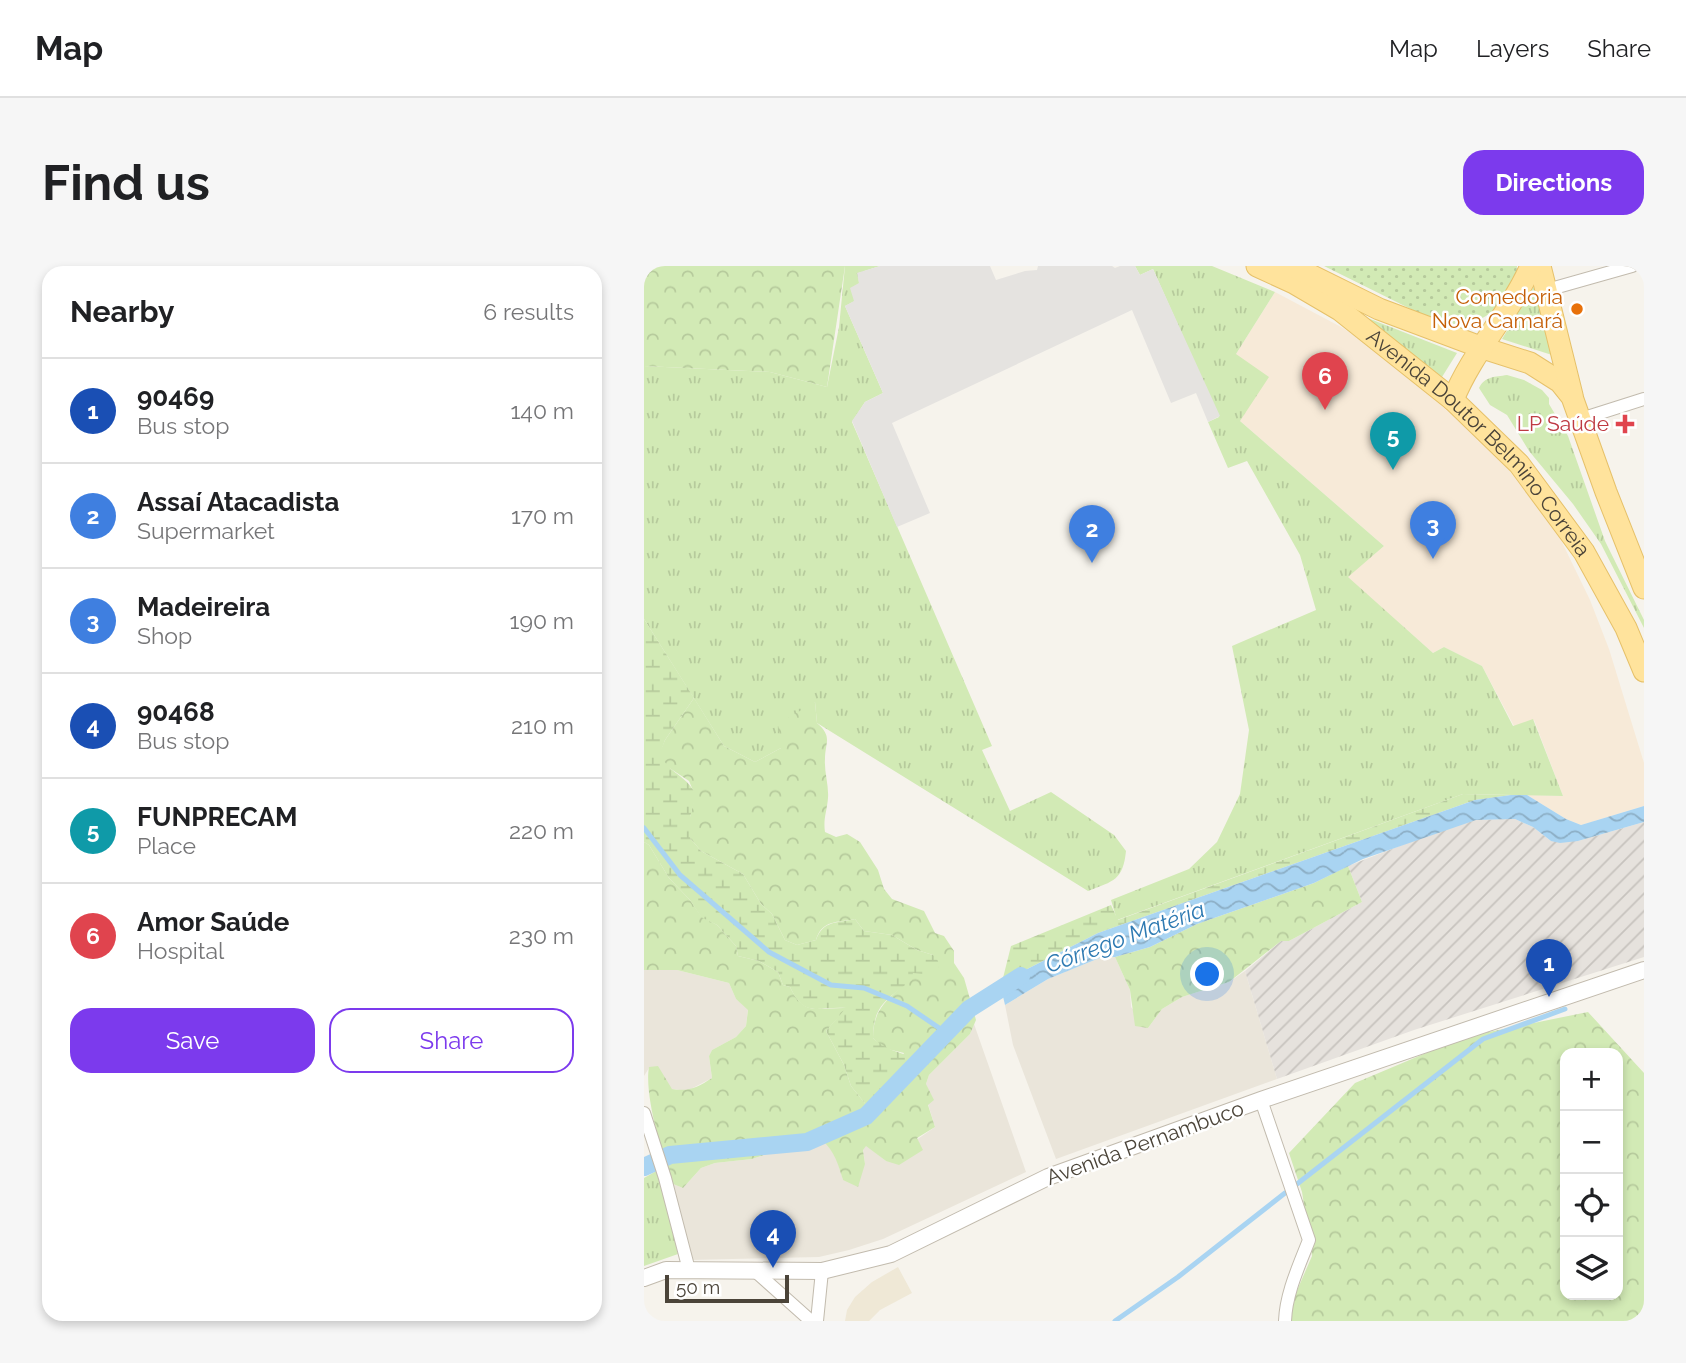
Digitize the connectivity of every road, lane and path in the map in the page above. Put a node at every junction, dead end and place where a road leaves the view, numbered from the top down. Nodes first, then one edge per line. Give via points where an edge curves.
1 (1256, 266) edge
2 (1292, 266) edge
3 (1531, 266) edge
4 (1540, 266) edge
5 (1632, 266) edge
6 (1547, 290) junction
7 (1483, 348) junction
8 (1572, 397) junction
9 (1644, 399) edge
10 (1453, 400) junction
11 (1581, 419) junction
12 (1644, 588) edge
13 (1644, 671) edge
14 (1644, 970) edge
15 (1261, 1100) junction
16 (644, 1113) edge
17 (689, 1270) junction
18 (755, 1271) junction
19 (822, 1271) junction
20 (644, 1278) edge
21 (811, 1321) edge
22 (817, 1321) edge
23 (1284, 1321) edge

1 - 10 main road, Avenida Doutor Belmino Correia via 1340,310
2 - 7 main road, Avenida Doutor Belmino Correia via 1380,309
3 - 7 main road
4 - 6 main road
5 - 6 street
6 - 8 main road
7 - 8 main road, Avenida Doutor Belmino Correia via 1530,363
7 - 10 main road
8 - 11 main road, Avenida Doutor Belmino Correia
9 - 11 street
10 - 13 main road, Avenida Doutor Belmino Correia via 1519,464 1557,512 1605,587
11 - 12 main road, Avenida Doutor Belmino Correia
14 - 15 street, Avenida Pernambuco
15 - 19 street, Avenida Pernambuco via 1048,1177 891,1254
15 - 23 street via 1309,1240
16 - 17 street
17 - 18 street, Avenida Pernambuco
17 - 20 street, Avenida Pernambuco via 666,1270
18 - 19 street, Avenida Pernambuco
18 - 21 street
19 - 22 street

